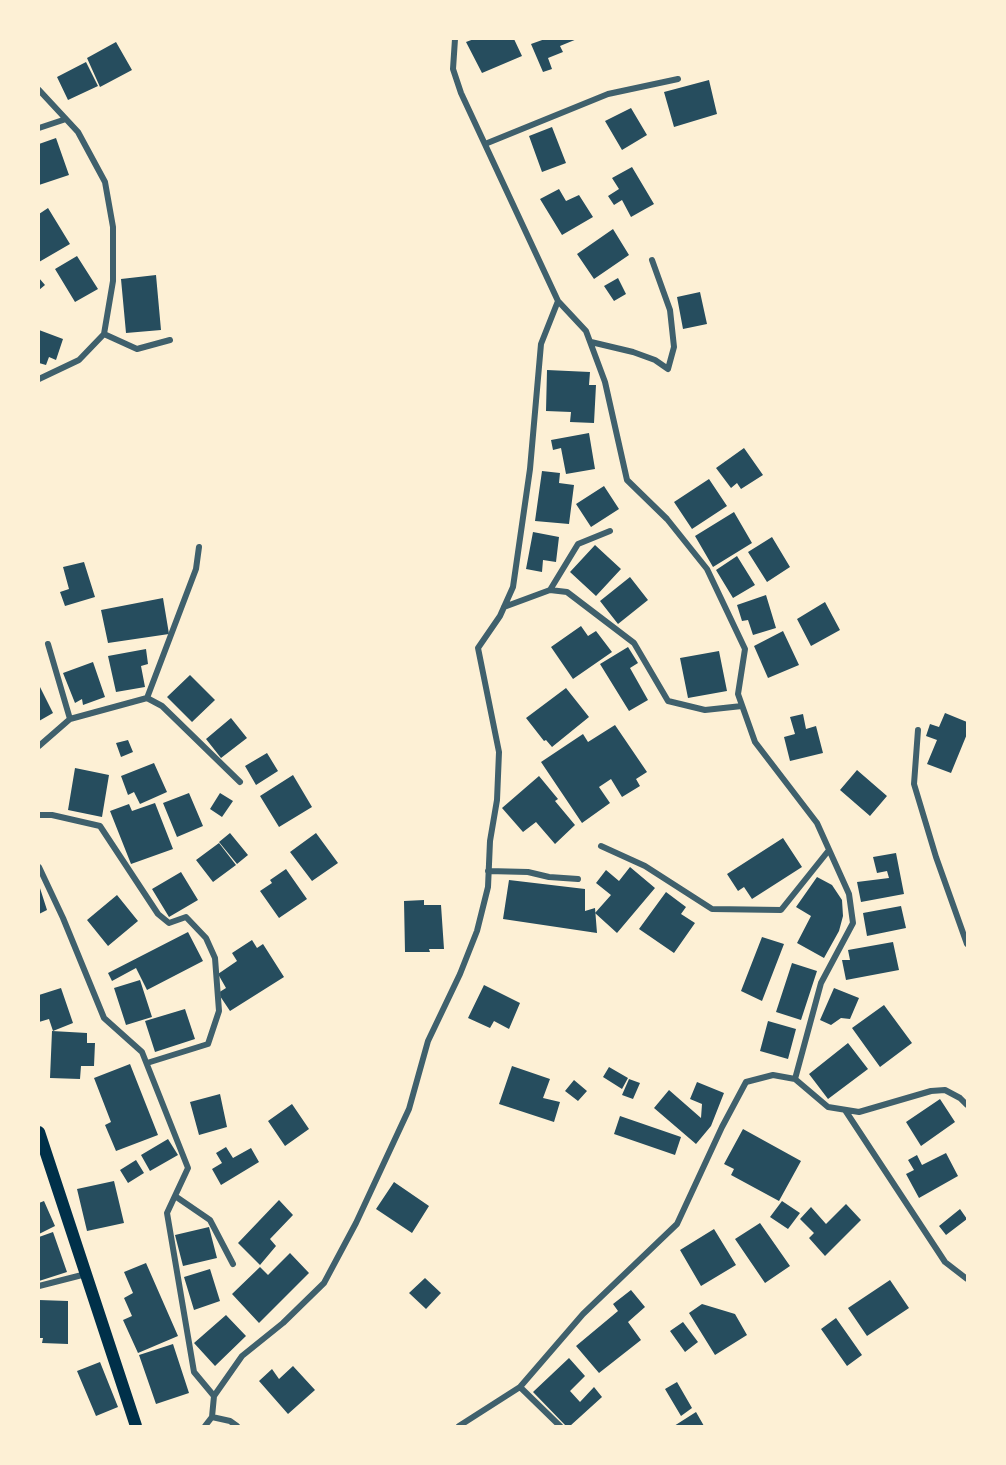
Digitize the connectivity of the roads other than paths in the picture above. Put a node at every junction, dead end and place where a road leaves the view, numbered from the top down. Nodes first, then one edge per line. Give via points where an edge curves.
1 (454, 39) edge
2 (678, 79) dead end
3 (39, 90) edge
4 (66, 119) junction
5 (39, 128) edge
6 (485, 144) junction
7 (652, 260) dead end
8 (558, 301) junction
9 (104, 334) junction
10 (170, 340) dead end
11 (591, 342) junction
12 (39, 379) edge
13 (610, 531) dead end
14 (199, 548) dead end
15 (550, 590) junction
16 (504, 607) junction
17 (48, 644) dead end
18 (147, 698) junction
19 (742, 706) junction
20 (70, 719) junction
21 (918, 730) dead end
22 (39, 746) edge
23 (240, 782) dead end
24 (39, 815) edge
25 (601, 846) dead end
26 (829, 850) junction
27 (39, 867) edge
28 (488, 871) junction
29 (578, 879) dead end
30 (967, 944) edge
31 (147, 1063) junction
32 (795, 1079) junction
33 (967, 1105) edge
34 (845, 1110) junction
35 (39, 1132) edge
36 (175, 1196) junction
37 (233, 1264) dead end
38 (86, 1274) junction
39 (967, 1279) edge
40 (39, 1286) edge
41 (520, 1387) junction
42 (214, 1396) junction
43 (212, 1417) junction
44 (136, 1426) edge
45 (205, 1426) edge
46 (237, 1426) edge
47 (459, 1426) edge
48 (560, 1426) edge

1 - 6 street via 453,69
2 - 6 street via 608,94
3 - 4 street
4 - 5 street
4 - 9 street via 78,132 105,182 113,227 113,281
6 - 8 street
7 - 11 street via 670,310 674,347 669,369 633,352
8 - 11 street via 586,331
8 - 16 street via 541,344 530,469 513,587
9 - 10 street via 137,350
9 - 12 street via 79,360
11 - 19 street via 605,382 627,480 667,519 707,569 745,649 738,694
13 - 15 street via 578,544
14 - 18 street via 196,569
15 - 16 street
15 - 19 street via 567,592 634,643 668,701 705,710
16 - 28 street via 478,648 499,752
17 - 20 street
18 - 20 street
18 - 23 street via 162,706
19 - 26 street via 755,742 817,823
20 - 22 street
21 - 30 street via 914,784
24 - 31 street via 100,826 158,914 169,923 186,917 206,938 215,958 219,1011 208,1044
25 - 26 street via 645,866 712,909 781,909
26 - 32 street via 849,894 853,923 821,983
27 - 31 street via 104,1018 142,1052
28 - 29 street
28 - 42 street via 477,931 428,1041 409,1110 356,1223 324,1283 242,1356
31 - 36 street via 188,1168
32 - 34 street via 828,1107
32 - 41 street via 773,1075 746,1082 677,1224 583,1314
33 - 34 street via 945,1090 859,1112
34 - 39 street via 945,1262
35 - 38 main road
36 - 37 street via 210,1220
36 - 42 street via 167,1213 194,1372
38 - 40 street
38 - 44 main road
41 - 47 street
41 - 48 street
42 - 43 street
43 - 45 street
43 - 46 street

